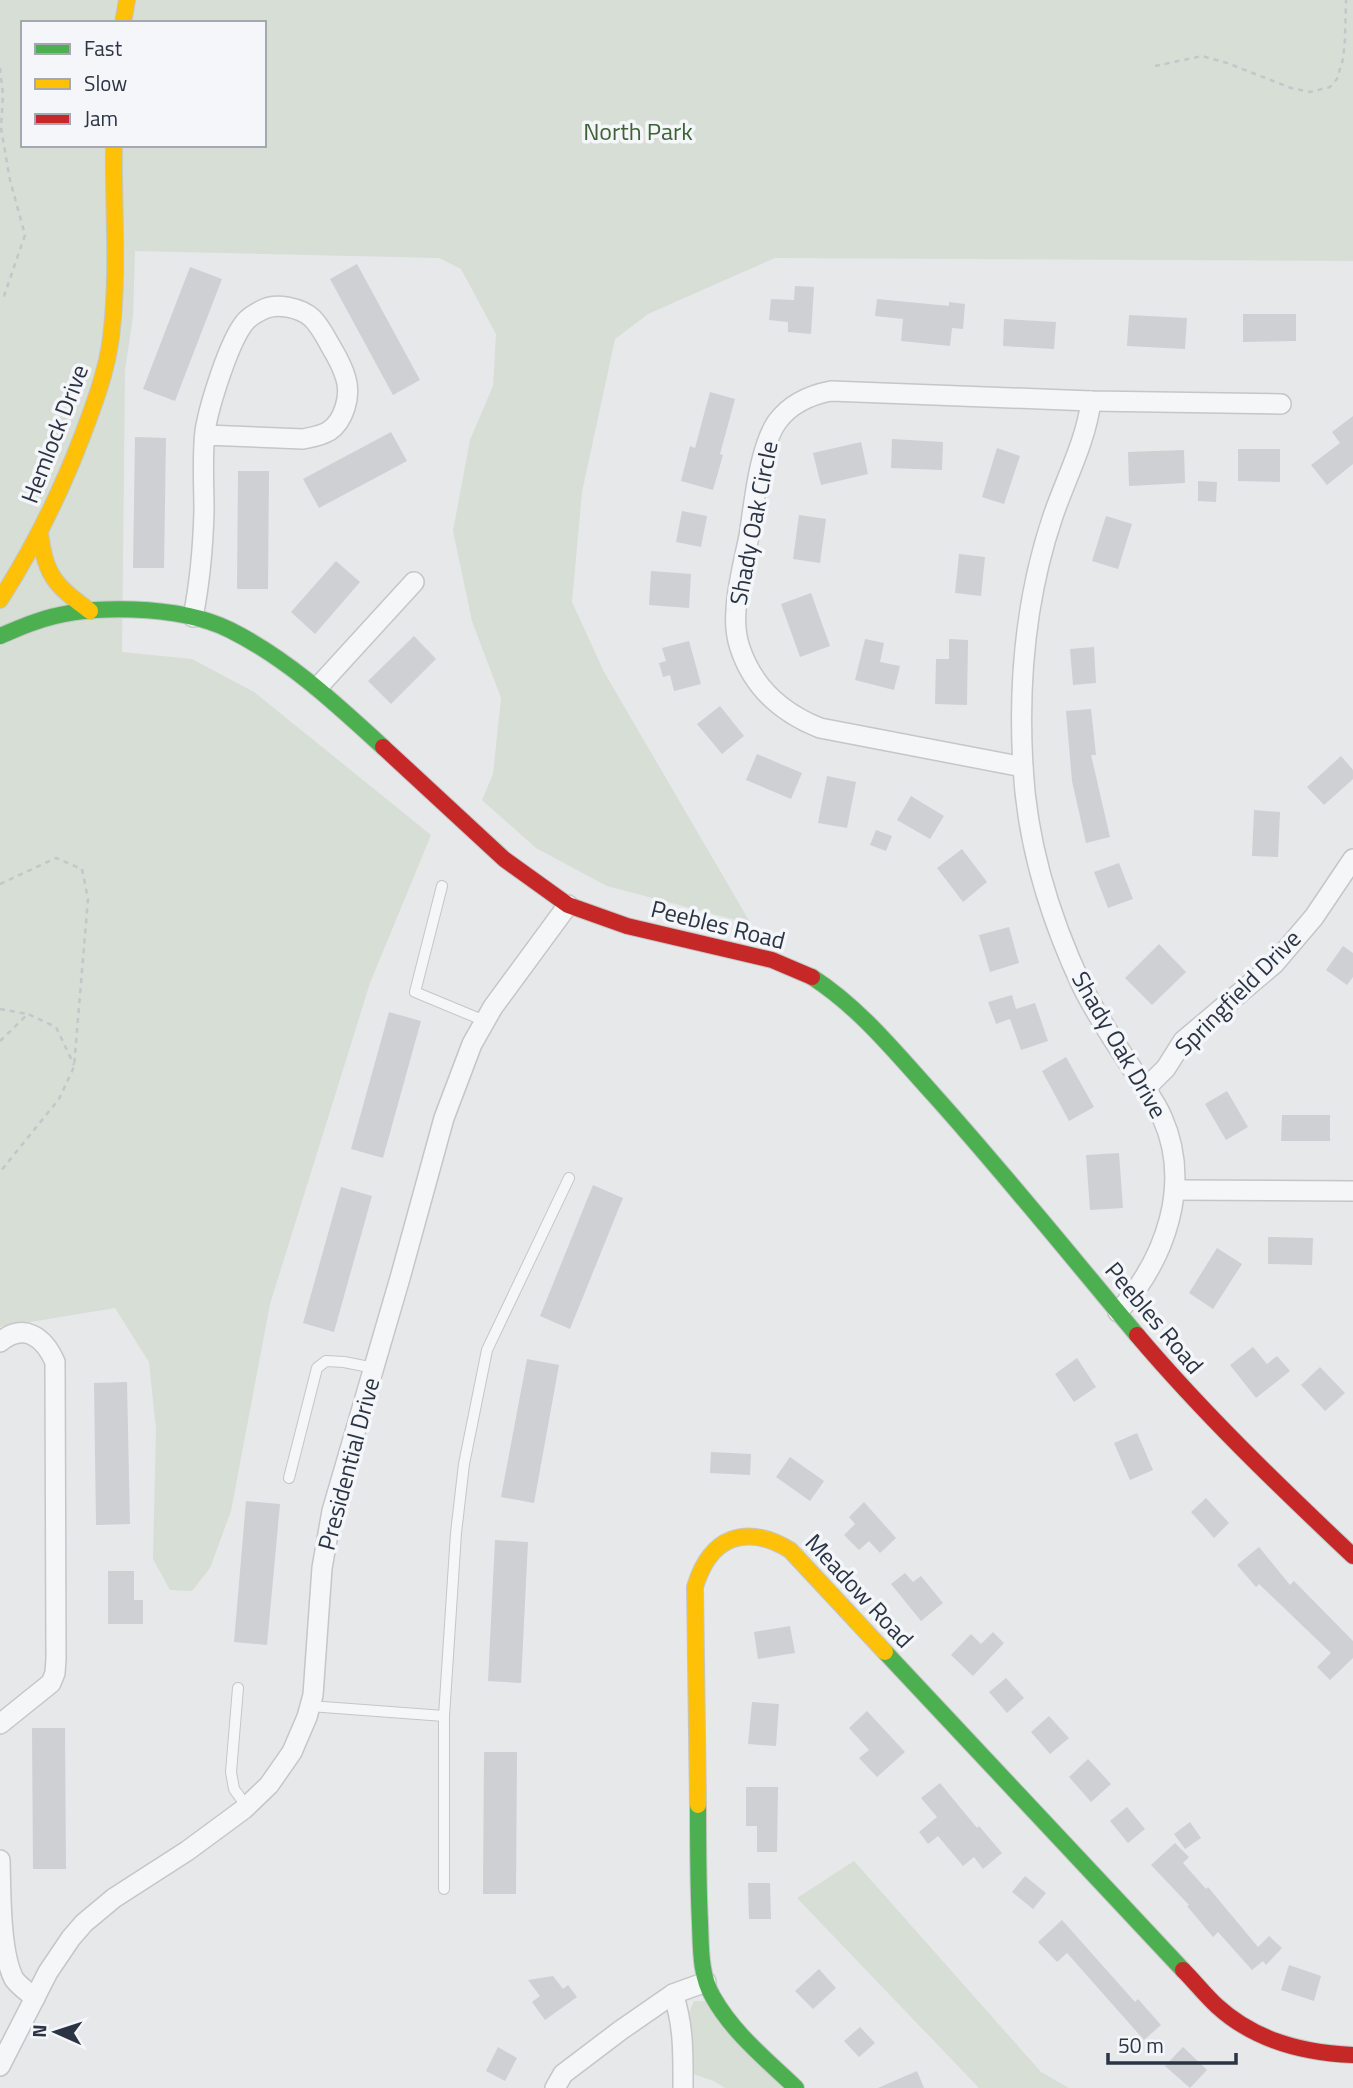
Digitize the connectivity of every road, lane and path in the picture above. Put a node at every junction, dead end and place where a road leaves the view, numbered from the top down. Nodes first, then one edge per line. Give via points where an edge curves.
1 (127, 0) edge
2 (1346, 0) edge
3 (123, 21) edge
4 (1155, 66) dead end
5 (0, 68) edge
6 (114, 147) edge
7 (0, 299) edge
8 (1091, 401) junction
9 (1281, 404) dead end
10 (205, 435) junction
11 (40, 533) junction
12 (414, 582) dead end
13 (0, 600) edge
14 (90, 611) junction
15 (193, 617) junction
16 (0, 636) edge
17 (318, 687) junction
18 (1023, 767) junction
19 (1353, 859) edge
20 (0, 884) edge
21 (442, 886) dead end
22 (568, 905) junction
23 (0, 1009) edge
24 (28, 1014) junction
25 (485, 1021) junction
26 (0, 1041) edge
27 (74, 1067) junction
28 (1145, 1088) junction
29 (0, 1172) edge
30 (569, 1178) dead end
31 (1175, 1190) junction
32 (1353, 1191) edge
33 (1118, 1312) junction
34 (0, 1342) edge
35 (374, 1368) junction
36 (289, 1478) dead end
37 (1353, 1556) edge
38 (239, 1688) dead end
39 (310, 1706) junction
40 (444, 1716) junction
41 (0, 1724) edge
42 (247, 1807) junction
43 (0, 1860) edge
44 (444, 1889) dead end
45 (706, 1982) junction
46 (673, 1994) junction
47 (34, 1998) junction
48 (1353, 2055) edge
49 (0, 2066) edge
50 (555, 2088) edge
51 (683, 2088) edge
52 (796, 2088) edge

1 - 3 street
2 - 4 path via 1343,60 1330,87 1310,92 1291,88 1202,56
5 - 7 path via 1,128 25,235
6 - 11 street, Hemlock Drive via 114,285 106,364 78,448
8 - 9 street, Shady Oak Circle
8 - 18 street, Shady Oak Drive via 1033,593 1024,677
8 - 18 street, Shady Oak Circle via 819,393 796,404 775,425 755,498 736,628 754,678 776,703 821,728
10 - 10 street via 208,411 244,322 266,307 294,309 310,316 346,379 348,393 339,421 330,431 303,439
10 - 15 street via 202,556
11 - 13 street, Hemlock Drive
11 - 14 street via 53,579
12 - 17 street
14 - 15 street, Peebles Road via 163,611
14 - 16 street, Peebles Road via 36,621
15 - 17 street, Peebles Road via 245,637
17 - 22 street, Peebles Road via 504,859
18 - 28 street, Shady Oak Drive via 1029,824 1063,940 1104,1025
19 - 28 street, Springfield Drive via 1314,917 1274,964 1183,1041 1166,1068
20 - 27 path via 56,858 82,869 88,899
21 - 25 lane via 415,992
22 - 25 street, Presidential Drive
22 - 33 street, Peebles Road via 638,929 772,960 829,988 864,1017 964,1129
23 - 24 path
24 - 26 path
24 - 27 path via 57,1027
25 - 35 street, Presidential Drive via 444,1118
27 - 29 path via 59,1099
28 - 31 street, Shady Oak Drive via 1169,1136
30 - 40 lane via 487,1350 464,1464
31 - 32 street
31 - 33 street, Shady Oak Drive via 1157,1254
33 - 37 street, Peebles Road via 1231,1439
34 - 41 street via 13,1335 33,1334 49,1348 55,1362 56,1659 51,1683
35 - 36 lane via 344,1362 326,1362 317,1368
35 - 39 street, Presidential Drive via 332,1511 322,1568
38 - 42 lane via 231,1772 234,1789
39 - 40 lane
39 - 42 street, Presidential Drive via 280,1772
40 - 44 lane
42 - 47 street, Presidential Drive via 84,1923
43 - 47 street via 6,1961 15,1980
45 - 46 street
45 - 48 street, Meadow Road via 699,1911 695,1587 701,1566 715,1548 735,1537 759,1535 790,1550 1217,2006 1268,2041 1317,2054
45 - 52 street, Meadow Road via 726,2016
46 - 50 street via 589,2052 563,2074
46 - 51 street via 683,2033
47 - 49 street, Presidential Drive

